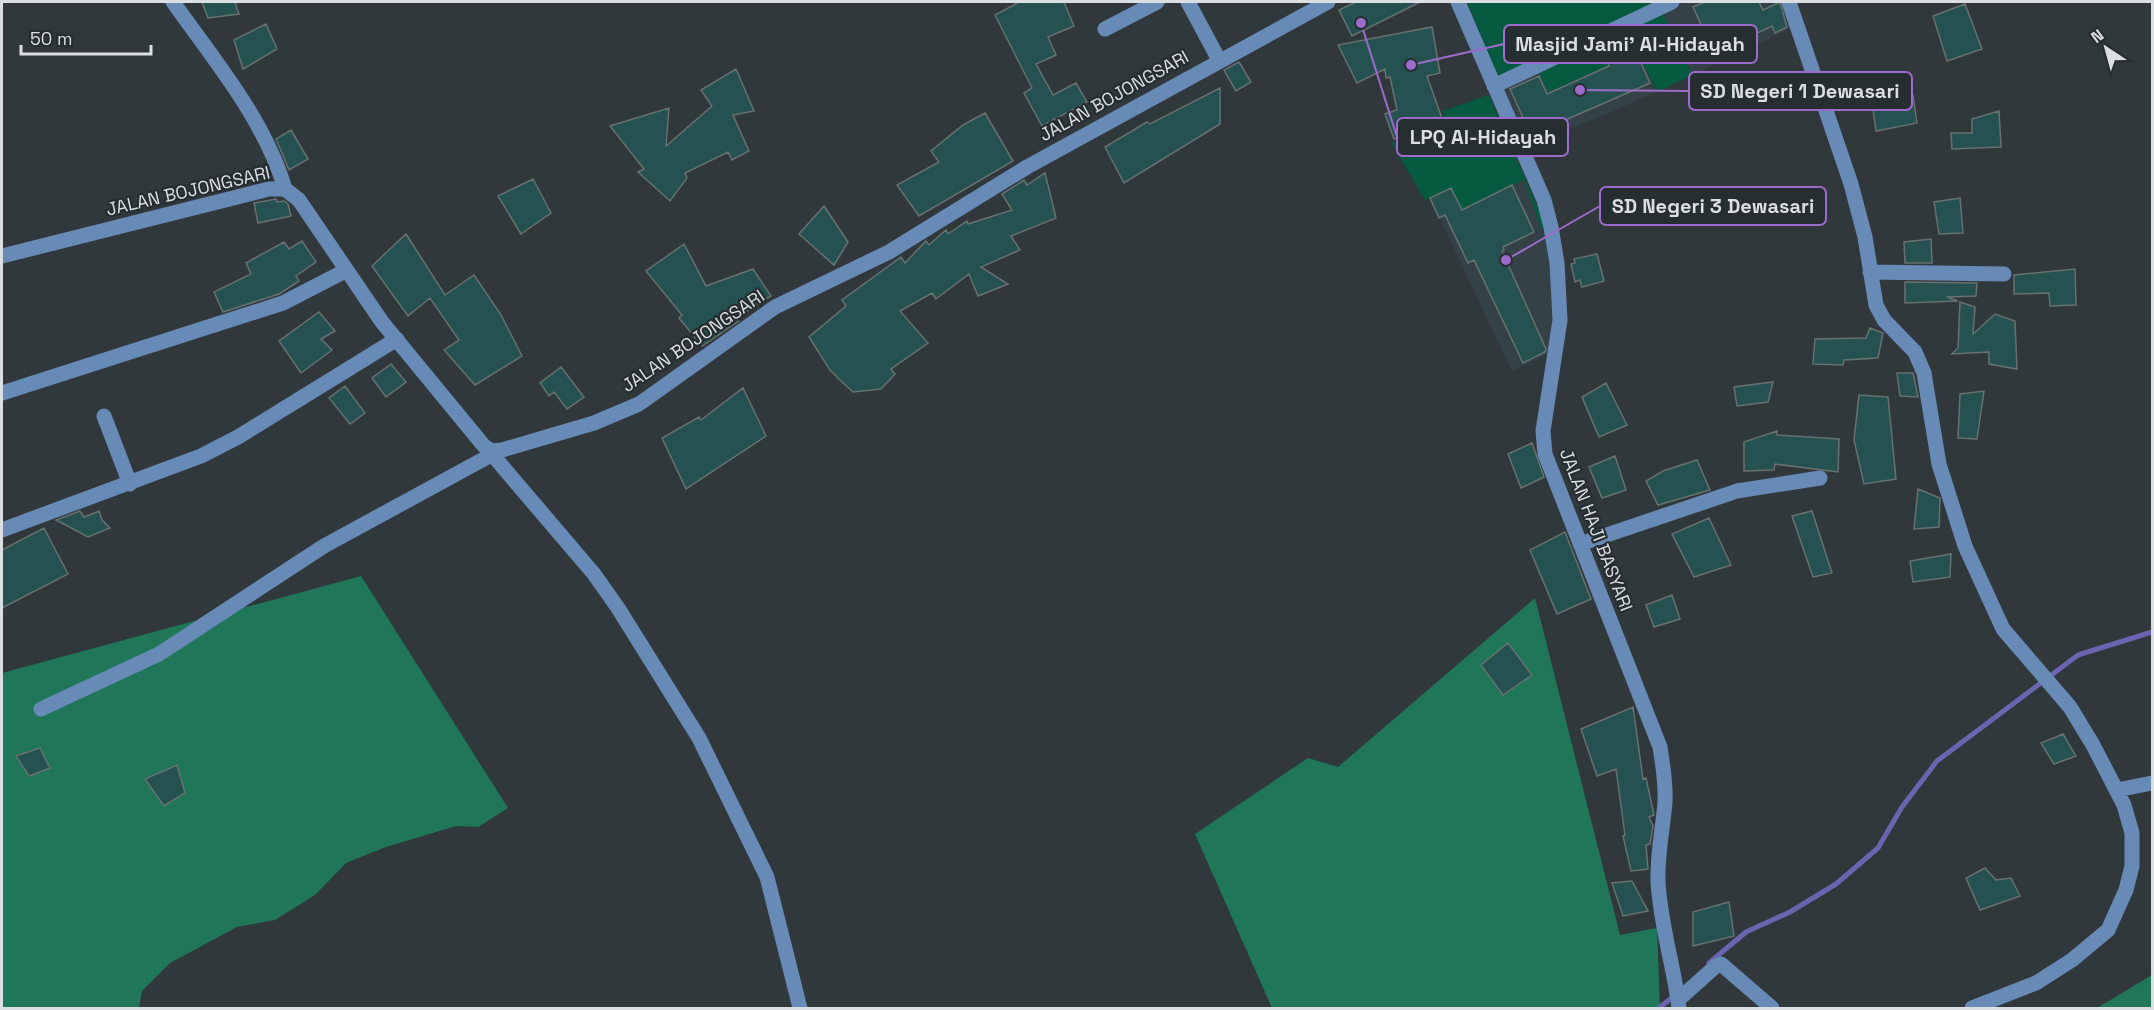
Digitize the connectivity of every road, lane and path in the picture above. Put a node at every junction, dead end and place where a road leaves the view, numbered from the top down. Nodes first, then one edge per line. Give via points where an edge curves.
1 (173, 2) edge
2 (1157, 2) edge
3 (1188, 2) edge
4 (1328, 2) edge
5 (1458, 2) edge
6 (1672, 2) edge
7 (1789, 2) edge
8 (1106, 29) dead end
9 (1219, 60) junction
10 (1494, 86) junction
11 (285, 189) junction
12 (2, 256) edge
13 (345, 271) junction
14 (1869, 272) junction
15 (2004, 274) dead end
16 (397, 339) junction
17 (2, 393) edge
18 (104, 416) dead end
19 (493, 453) junction
20 (1820, 478) dead end
21 (130, 484) junction
22 (2, 530) edge
23 (1580, 544) junction
24 (40, 709) dead end
25 (2152, 783) edge
26 (2117, 790) junction
27 (1678, 1004) edge
28 (800, 1008) edge
29 (1772, 1008) edge
30 (1972, 1008) edge

1 - 11 street via 252,116 279,167
2 - 8 street
3 - 9 street
4 - 9 street, JALAN BOJONGSARI
5 - 10 street, JALAN HAJI BASYARI
6 - 10 street
7 - 14 street via 1851,184 1865,237
9 - 19 street, JALAN BOJONGSARI via 981,193 889,252 775,307 639,404 594,423
10 - 23 street, JALAN HAJI BASYARI via 1544,200 1557,263 1559,330 1543,442 1548,465
11 - 12 street, JALAN BOJONGSARI via 269,189
11 - 13 street, JALAN BOJONGSARI via 299,200
13 - 16 street, JALAN BOJONGSARI
13 - 17 street via 283,303
14 - 15 street
14 - 26 street via 1879,313 1914,352 1924,374 1939,464 1965,546 2003,628 2082,726
16 - 19 street, JALAN BOJONGSARI
16 - 21 street via 238,437
18 - 21 street
19 - 24 street via 324,546 167,650
19 - 28 street via 594,574 699,738 762,864
20 - 23 street via 1737,491
21 - 22 street
23 - 27 street, JALAN HAJI BASYARI via 1660,747 1665,801 1658,878
25 - 26 street
26 - 30 street via 2132,833 2132,866 2108,930 2072,960 2036,982
27 - 29 street via 1721,964

